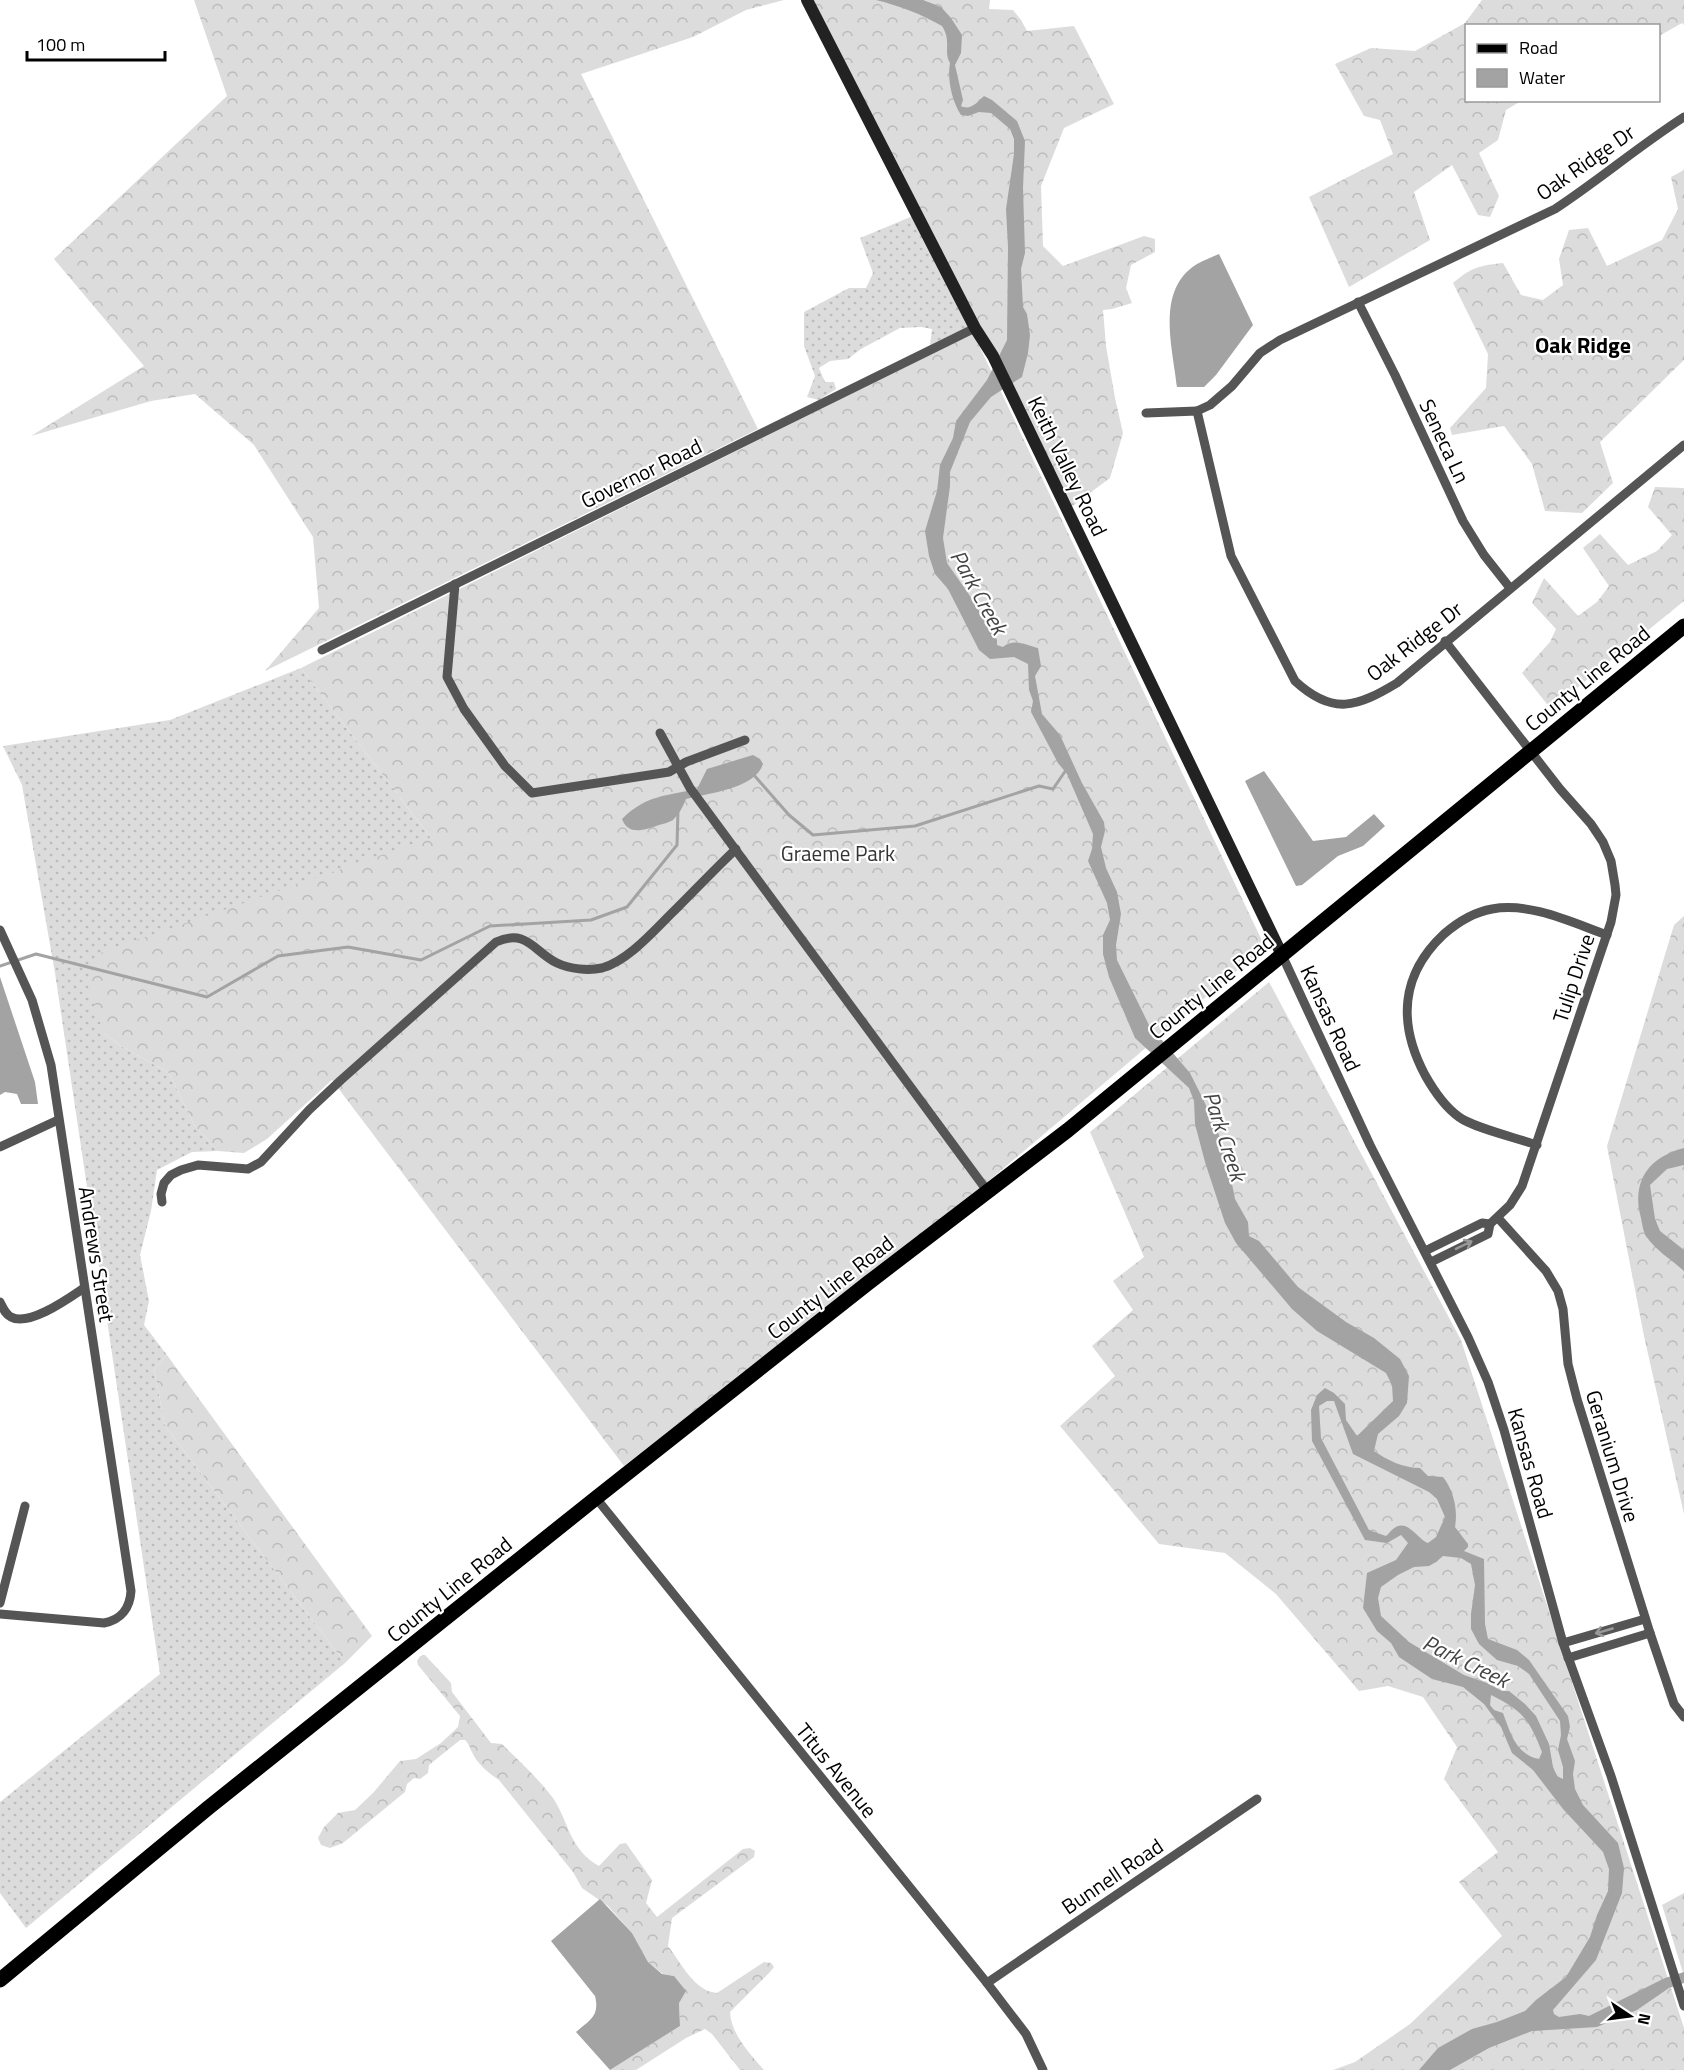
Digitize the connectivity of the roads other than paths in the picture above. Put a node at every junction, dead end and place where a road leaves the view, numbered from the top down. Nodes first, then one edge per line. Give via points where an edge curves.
1 (807, 0) edge
2 (1684, 117) edge
3 (1358, 302) junction
4 (975, 328) junction
5 (1197, 411) junction
6 (1146, 413) dead end
7 (1684, 445) edge
8 (455, 584) junction
9 (1510, 588) junction
10 (1684, 626) edge
11 (1445, 641) junction
12 (322, 650) dead end
13 (660, 733) dead end
14 (746, 740) dead end
15 (1532, 751) junction
16 (679, 766) junction
17 (736, 849) junction
18 (0, 930) edge
19 (1607, 934) junction
20 (1282, 955) junction
21 (58, 1120) junction
22 (1537, 1145) junction
23 (0, 1147) edge
24 (988, 1192) junction
25 (162, 1202) dead end
26 (1494, 1221) junction
27 (1425, 1251) junction
28 (1431, 1262) junction
29 (84, 1288) junction
30 (0, 1302) edge
31 (596, 1498) junction
32 (25, 1506) dead end
33 (0, 1603) edge
34 (0, 1614) edge
35 (1645, 1619) junction
36 (1650, 1633) junction
37 (1563, 1643) junction
38 (1569, 1658) junction
39 (1684, 1717) edge
40 (1257, 1799) dead end
41 (0, 1980) edge
42 (987, 1983) junction
43 (1684, 2006) edge
44 (1043, 2070) edge

1 - 4 street, Keith Valley Road
2 - 3 street, Oak Ridge Dr via 1555,208
3 - 5 street, Oak Ridge Dr via 1260,353 1232,386
3 - 9 street, Seneca Ln via 1462,521
4 - 8 street, Governor Road
4 - 20 street, Keith Valley Road via 993,356
5 - 6 street
5 - 11 street, Oak Ridge Dr via 1231,555 1296,681 1307,692 1343,706 1359,702 1397,683
7 - 9 street, Oak Ridge Dr
8 - 12 street, Governor Road
8 - 16 street via 447,677 504,766 532,793 669,772
9 - 11 street, Oak Ridge Dr
10 - 15 main road, County Line Road
11 - 15 street, Tulip Drive
13 - 16 street
14 - 16 street
15 - 19 street, Tulip Drive via 1608,851 1616,895
15 - 20 main road, County Line Road
16 - 17 street via 690,788
17 - 24 street
17 - 25 street via 645,940 603,968 585,970 556,962 528,940 496,942 341,1080 261,1162 248,1169 198,1165 181,1170 164,1183
18 - 21 street, Andrews Street via 42,1030
19 - 22 street, Tulip Drive
19 - 22 street via 1528,910 1483,911 1459,922 1435,943 1413,978 1407,999 1409,1035 1431,1086 1462,1119
20 - 24 main road, County Line Road
20 - 27 street, Kansas Road via 1370,1145
21 - 23 street
21 - 29 street, Andrews Street
22 - 26 street, Tulip Drive via 1522,1186
24 - 31 main road, County Line Road
26 - 27 street
28 -> 26 street, Tulip Drive via 1488,1233
26 - 35 street, Geranium Drive via 1546,1270 1558,1291 1576,1399
27 - 28 street, Kansas Road
28 - 37 street, Kansas Road via 1468,1337 1501,1421
29 - 30 street via 55,1307 26,1319 8,1316
29 - 34 street, Andrews Street via 131,1591 124,1612 104,1623
31 - 41 main road, County Line Road
31 - 42 street, Titus Avenue
32 - 33 street
35 - 36 street, Geranium Drive
35 -> 37 street
36 - 38 street
36 - 39 street, Geranium Drive via 1674,1704
37 - 38 street, Kansas Road
38 - 43 street, Kansas Road
40 - 42 street, Bunnell Road
42 - 44 street, Titus Avenue via 1026,2034

